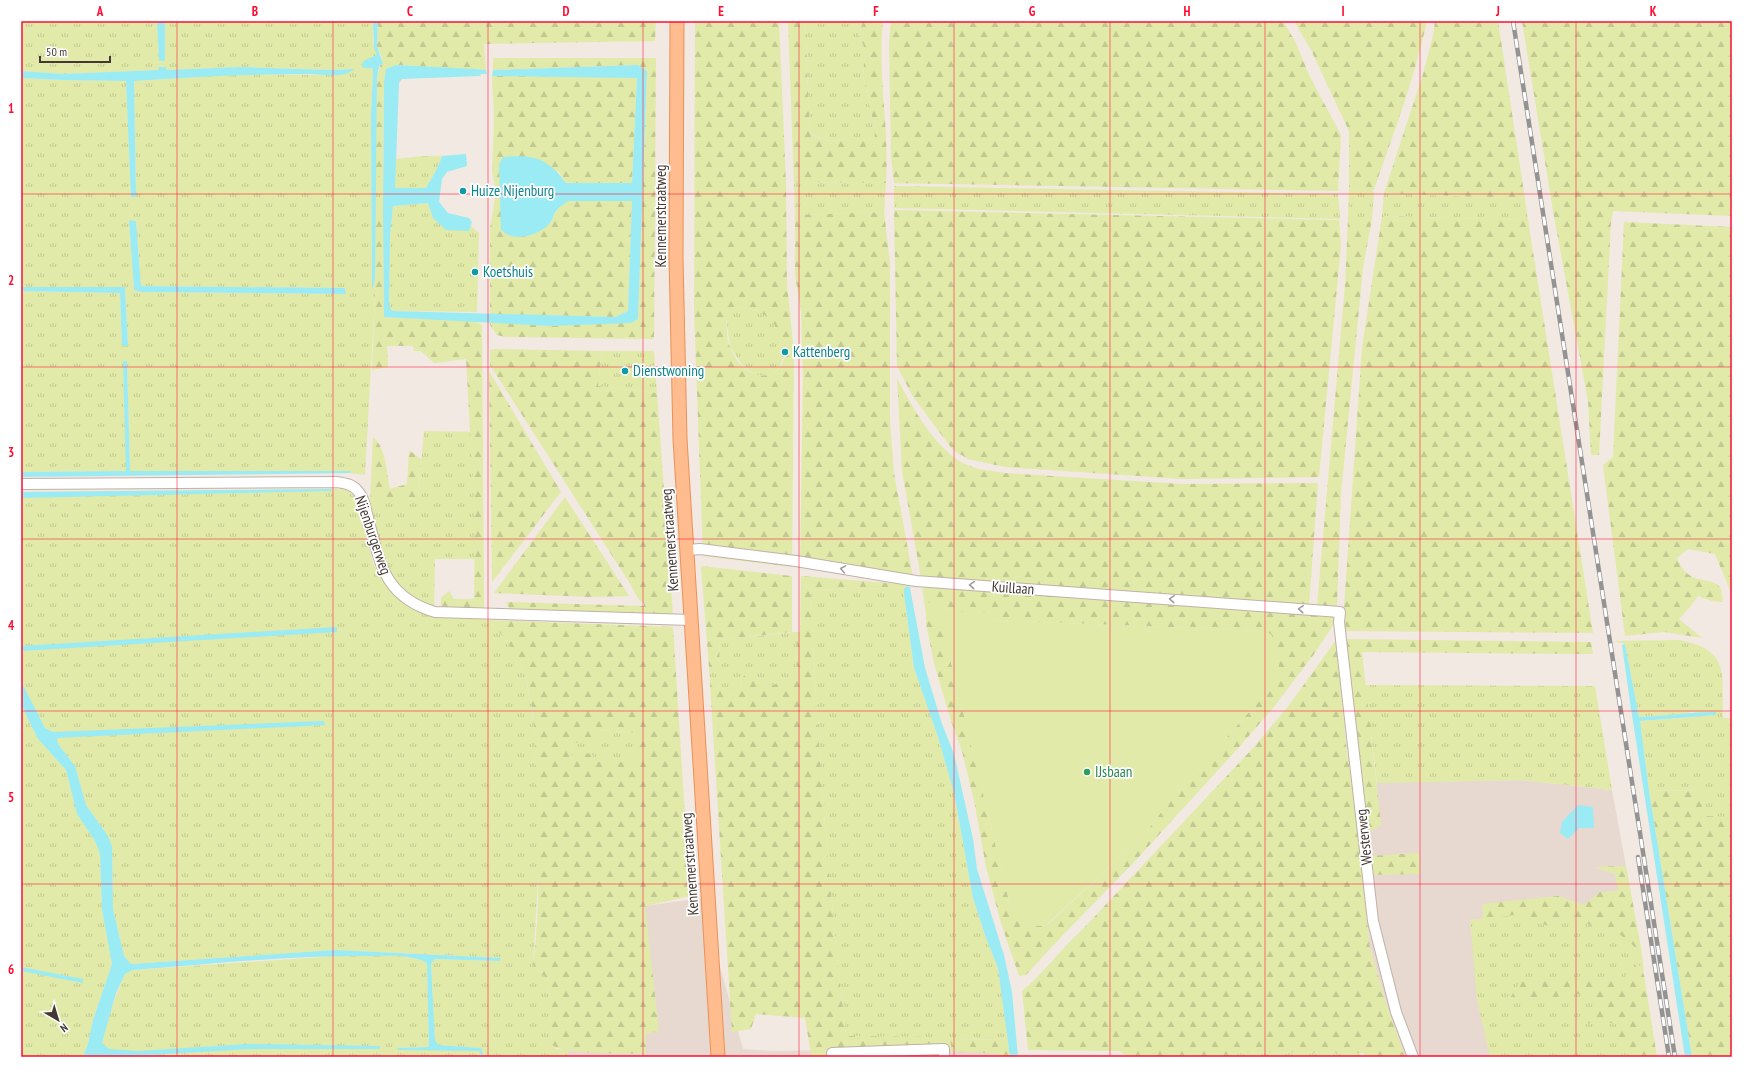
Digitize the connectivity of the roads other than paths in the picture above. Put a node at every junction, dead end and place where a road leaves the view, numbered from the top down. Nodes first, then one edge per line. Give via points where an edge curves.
1 (677, 21) edge
2 (21, 484) edge
3 (694, 550) junction
4 (1340, 612) joint
5 (691, 620) junction
6 (832, 1055) edge
7 (718, 1057) edge
8 (944, 1057) edge
9 (1413, 1057) edge

1 - 3 main road, Kennemerstraatweg via 677,345 680,439
2 - 5 street, Nijenburgerweg via 337,482 353,487 362,496 380,562 389,582 406,599 424,608 435,612
4 -> 3 street, Kuillaan via 916,581 796,561
3 - 5 main road, Kennemerstraatweg
4 - 9 street, Westerweg via 1339,622 1374,921 1396,1012
5 - 7 main road, Kennemerstraatweg
6 - 8 street via 944,1049

